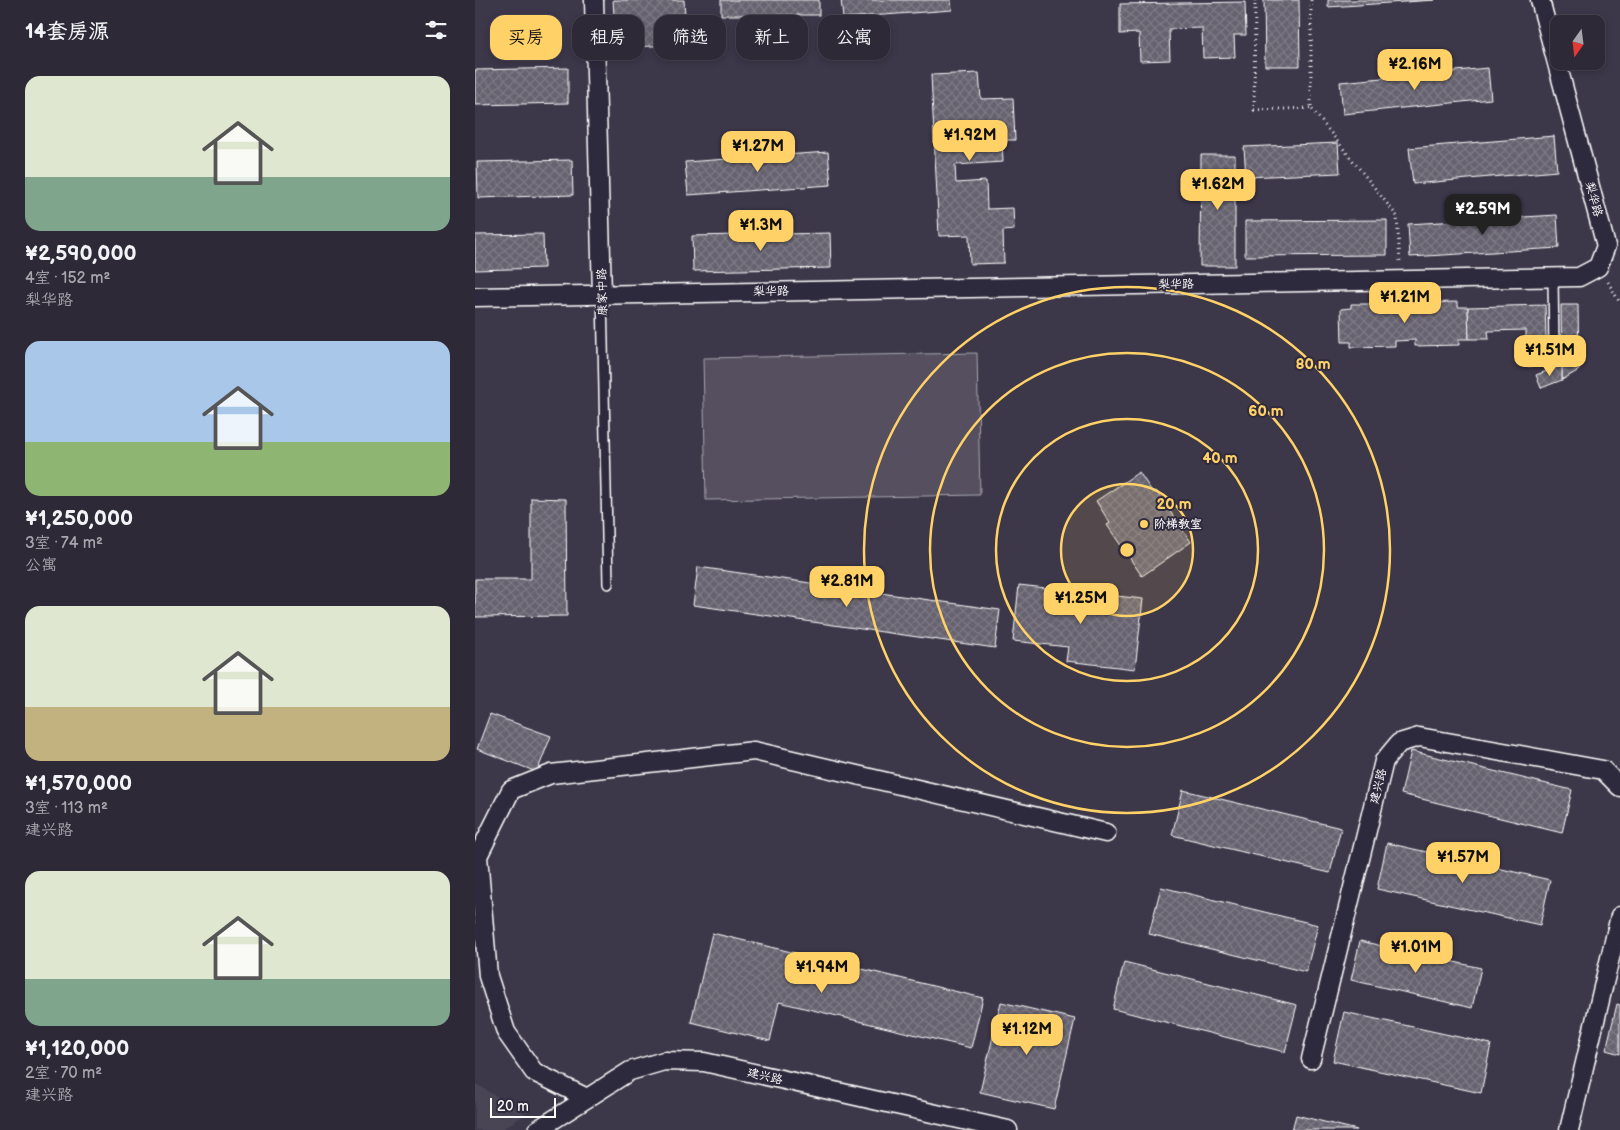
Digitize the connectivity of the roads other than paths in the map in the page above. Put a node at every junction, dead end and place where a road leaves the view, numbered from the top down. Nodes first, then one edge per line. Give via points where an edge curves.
1 (594, 0) edge
2 (1541, 0) edge
3 (1553, 277) junction
4 (602, 294) junction
5 (475, 297) edge
6 (1530, 361) dead end
7 (608, 584) dead end
8 (1620, 787) edge
9 (1106, 833) dead end
10 (1620, 916) edge
11 (1311, 1059) dead end
12 (587, 1098) junction
13 (537, 1130) edge
14 (1006, 1130) edge
15 (1569, 1130) edge

1 - 4 street, 康家中路
2 - 3 street, 梨华路 via 1606,246 1598,267 1579,277
3 - 4 street, 梨华路
3 - 6 lane via 1554,352
4 - 5 street, 梨华路
4 - 7 lane, 康家中路
8 - 11 street, 建兴路 via 1603,770 1419,737 1399,743 1384,761
9 - 12 street via 755,751 551,774 511,790 478,856 487,976 506,1032 534,1072
10 - 15 street
12 - 13 street, 建兴路
12 - 14 street, 建兴路 via 630,1071 664,1061 704,1062

